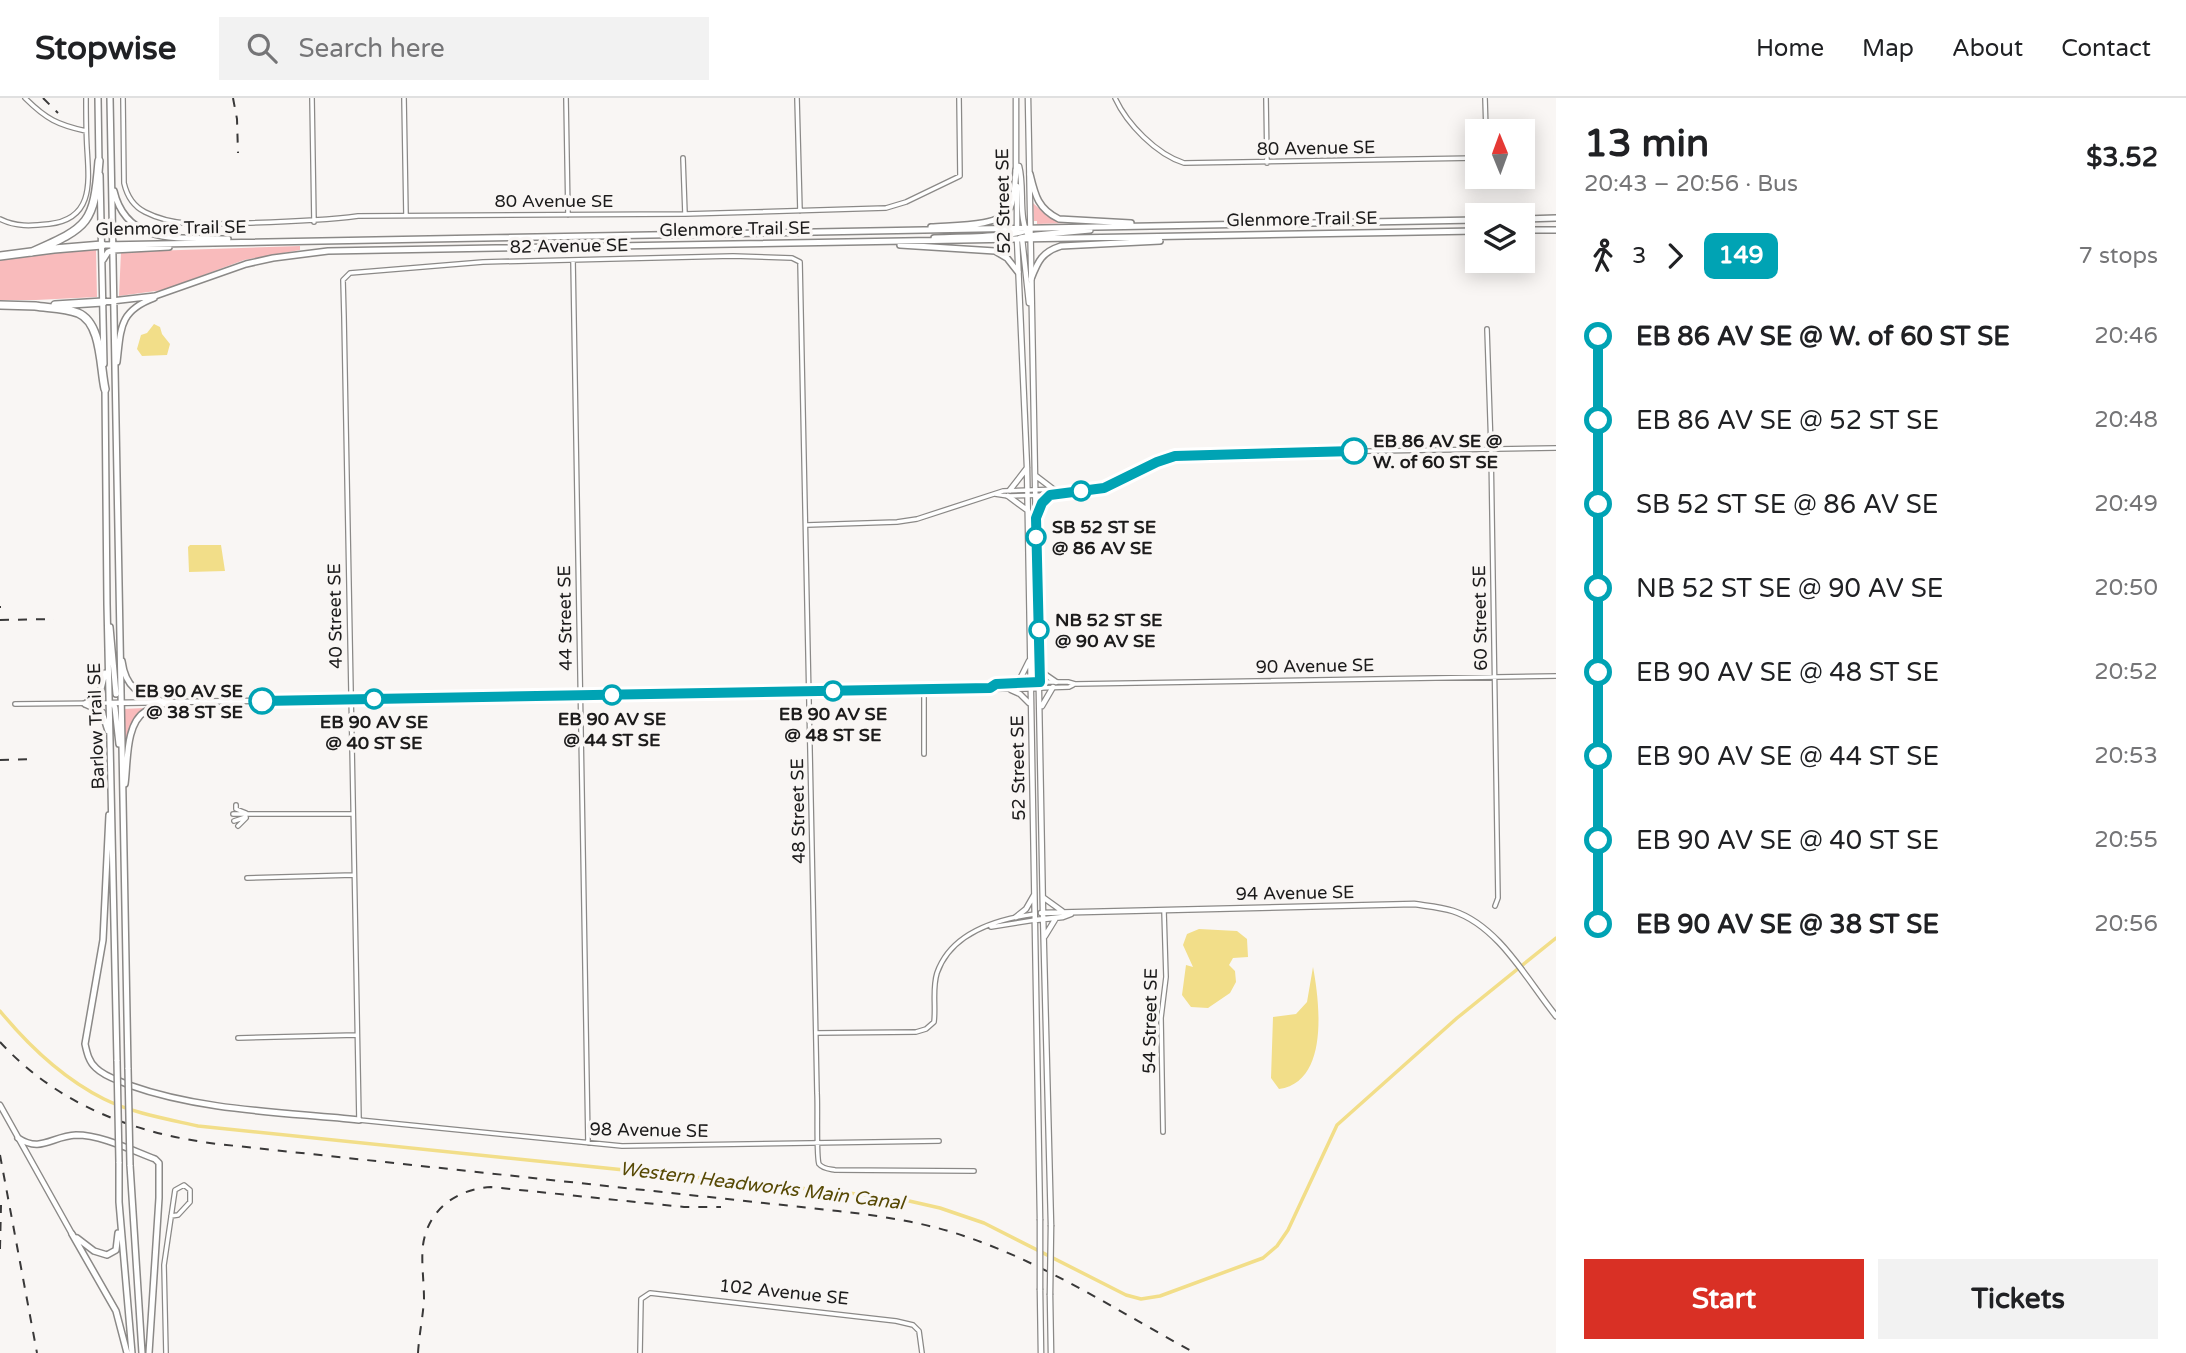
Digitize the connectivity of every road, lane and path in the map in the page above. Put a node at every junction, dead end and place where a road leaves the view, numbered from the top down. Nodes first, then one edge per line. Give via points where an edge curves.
1 (25, 98) edge
2 (86, 98) edge
3 (98, 98) edge
4 (110, 98) edge
5 (122, 98) edge
6 (312, 98) edge
7 (404, 98) edge
8 (566, 98) edge
9 (797, 98) edge
10 (959, 98) edge
11 (1016, 98) edge
12 (1028, 98) edge
13 (1115, 98) edge
14 (1266, 98) edge
15 (1485, 98) edge
16 (1486, 119) edge
17 (86, 131) junction
18 (683, 158) dead end
19 (1016, 158) junction
20 (1465, 158) edge
21 (99, 161) junction
22 (1267, 163) junction
23 (1016, 170) junction
24 (112, 174) junction
25 (1030, 174) junction
26 (800, 211) junction
27 (685, 214) junction
28 (406, 215) junction
29 (568, 216) junction
30 (0, 219) edge
31 (1535, 219) edge
32 (1556, 219) edge
33 (1465, 220) edge
34 (314, 222) junction
35 (1147, 226) junction
36 (1535, 230) edge
37 (1556, 230) edge
38 (888, 231) junction
39 (1465, 231) edge
40 (1024, 234) junction
41 (1175, 237) junction
42 (249, 242) junction
43 (869, 243) junction
44 (103, 245) junction
45 (113, 247) junction
46 (32, 252) junction
47 (0, 256) edge
48 (573, 260) junction
49 (798, 260) joint
50 (103, 261) junction
51 (1018, 272) junction
52 (1031, 279) junction
53 (343, 280) joint
54 (172, 291) junction
55 (103, 302) junction
56 (114, 302) junction
57 (0, 305) edge
58 (34, 306) junction
59 (1031, 310) junction
60 (1487, 329) dead end
61 (114, 382) junction
62 (105, 389) junction
63 (1556, 448) edge
64 (1491, 449) junction
65 (1027, 467) junction
66 (1035, 475) junction
67 (1053, 489) junction
68 (1010, 490) junction
69 (1070, 491) junction
70 (1027, 492) junction
71 (1035, 492) junction
72 (995, 494) junction
73 (1050, 495) junction
74 (1008, 496) junction
75 (1027, 510) junction
76 (1036, 518) junction
77 (807, 525) junction
78 (107, 604) junction
79 (119, 628) junction
80 (108, 654) junction
81 (1031, 657) junction
82 (1040, 671) junction
83 (1556, 676) edge
84 (1495, 677) junction
85 (1056, 682) junction
86 (1014, 683) junction
87 (1075, 684) junction
88 (1030, 685) junction
89 (1040, 685) junction
90 (990, 688) junction
91 (1007, 688) junction
92 (1053, 688) junction
93 (924, 689) junction
94 (810, 691) junction
95 (581, 696) junction
96 (351, 700) junction
97 (109, 703) junction
98 (120, 703) junction
99 (167, 703) junction
100 (16, 704) dead end
101 (85, 704) junction
102 (1030, 705) junction
103 (1041, 710) junction
104 (111, 741) junction
105 (924, 754) dead end
106 (122, 758) junction
107 (111, 787) junction
108 (236, 805) dead end
109 (123, 808) junction
110 (233, 814) dead end
111 (353, 814) junction
112 (251, 816) junction
113 (234, 821) dead end
114 (238, 826) dead end
115 (354, 875) junction
116 (247, 878) dead end
117 (1034, 895) junction
118 (1043, 898) junction
119 (1495, 906) dead end
120 (1164, 910) junction
121 (1063, 911) junction
122 (1072, 914) junction
123 (1043, 916) junction
124 (1016, 917) junction
125 (1035, 917) junction
126 (1056, 918) junction
127 (985, 928) junction
128 (1044, 940) junction
129 (1556, 1016) edge
130 (816, 1033) junction
131 (357, 1035) junction
132 (238, 1038) dead end
133 (0, 1105) edge
134 (359, 1120) junction
135 (1163, 1132) dead end
136 (18, 1138) junction
137 (939, 1141) dead end
138 (818, 1143) junction
139 (588, 1144) junction
140 (974, 1171) dead end
141 (119, 1202) junction
142 (172, 1216) junction
143 (72, 1234) junction
144 (127, 1353) edge
145 (132, 1353) edge
146 (142, 1353) edge
147 (149, 1353) edge
148 (166, 1353) edge
149 (640, 1353) edge
150 (922, 1353) edge
151 (1041, 1353) edge
152 (1051, 1353) edge

1 - 17 street via 58,125
2 - 17 street
3 - 21 main road, Barlow Trail SE
4 - 24 main road, Barlow Trail SE
5 - 34 street, 80 Avenue SE via 124,183 134,205 144,212 177,223
6 - 34 street
7 - 28 street
8 - 29 street
9 - 26 street
10 - 26 street, 80 Avenue SE via 960,176 886,208
11 - 19 main road, 52 Street SE
12 - 25 main road, 52 Street SE
13 - 22 street, 80 Avenue SE via 1158,151 1171,159
14 - 22 street
15 - 16 street
17 - 30 street via 89,184 80,210 56,223 23,226
18 - 27 street
19 - 23 main road, 52 Street SE
19 - 40 main road
20 - 22 street, 80 Avenue SE
21 - 44 main road, Barlow Trail SE
21 - 46 highway via 89,217 67,237
23 - 38 main road via 1012,203 1003,217
23 - 40 main road, 52 Street SE
24 - 42 main road via 117,202 146,233
24 - 45 main road, Barlow Trail SE
25 - 35 main road via 1039,204 1059,219
25 - 40 main road, 52 Street SE
26 - 27 street, 80 Avenue SE
27 - 29 street, 80 Avenue SE
28 - 29 street, 80 Avenue SE
28 - 34 street, 80 Avenue SE
31 - 32 main road
33 - 35 main road, Glenmore Trail SE
35 - 40 main road, Glenmore Trail SE
36 - 37 main road
38 - 40 main road, Glenmore Trail SE
38 - 42 main road, Glenmore Trail SE
39 - 41 main road, Glenmore Trail SE
40 - 41 main road, Glenmore Trail SE
40 - 43 main road, Glenmore Trail SE
40 - 51 main road, 52 Street SE
40 - 52 main road, 52 Street SE
40 - 59 main road
41 - 52 main road via 1061,246 1041,257
42 - 45 main road, Glenmore Trail SE via 154,249
43 - 51 main road via 985,249 1002,253
43 - 54 main road, Glenmore Trail SE via 296,253 246,264
44 - 45 main road, Glenmore Trail SE
44 - 46 highway, Glenmore Trail SE
44 - 50 main road, Barlow Trail SE
45 - 50 main road
45 - 56 main road, Barlow Trail SE
46 - 47 highway, Glenmore Trail SE
48 - 49 street, 82 Avenue SE via 733,256
48 - 53 street, 82 Avenue SE via 358,271
48 - 95 street, 44 Street SE
49 - 77 street, 48 Street SE via 802,265
50 - 55 main road, Barlow Trail SE
51 - 65 main road, 52 Street SE
52 - 59 main road, 52 Street SE
53 - 96 street, 40 Street SE
54 - 56 main road, Glenmore Trail SE
54 - 61 main road via 143,302 127,315
55 - 56 main road, Glenmore Trail SE
55 - 58 highway, Glenmore Trail SE
55 - 62 main road, Barlow Trail SE
56 - 61 main road, Barlow Trail SE
57 - 58 highway, Glenmore Trail SE
58 - 62 highway via 77,313 88,320 96,332
59 - 66 main road, 52 Street SE
60 - 64 street, 60 Street SE
61 - 79 main road, Barlow Trail SE
62 - 78 main road, Barlow Trail SE
63 - 64 street
64 - 69 street via 1175,456 1104,488
64 - 84 street, 60 Street SE
65 - 68 main road
65 - 70 main road, 52 Street SE
66 - 67 main road
66 - 71 main road, 52 Street SE
67 - 69 street
67 - 71 street
68 - 70 street
68 - 72 street
69 - 73 street
70 - 71 street
70 - 74 street
70 - 75 main road, 52 Street SE
71 - 73 street
71 - 76 main road, 52 Street SE
72 - 74 street
72 - 77 street via 917,519
73 - 76 main road
74 - 75 main road
75 - 81 main road, 52 Street SE
76 - 82 main road, 52 Street SE
77 - 94 street, 48 Street SE
78 - 80 main road, Barlow Trail SE
78 - 98 main road
79 - 98 main road, Barlow Trail SE
79 - 99 main road via 130,685
80 - 97 main road, Barlow Trail SE
80 - 101 main road via 103,688
81 - 86 main road
81 - 88 main road, 52 Street SE
82 - 85 main road
82 - 89 main road, 52 Street SE
83 - 84 street, 90 Avenue SE
84 - 87 street, 90 Avenue SE
84 - 119 street, 60 Street SE
85 - 87 street, 90 Avenue SE
85 - 89 street, 90 Avenue SE
86 - 88 main road, 90 Avenue SE
86 - 90 main road, 90 Avenue SE
87 - 92 street, 90 Avenue SE
88 - 89 main road, 90 Avenue SE
88 - 91 main road, 90 Avenue SE
88 - 102 main road, 52 Street SE
89 - 92 street, 90 Avenue SE
89 - 103 main road, 52 Street SE
90 - 91 main road, 90 Avenue SE
90 - 93 main road, 90 Avenue SE
91 - 102 main road
92 - 103 main road
93 - 94 main road, 90 Avenue SE
93 - 105 street
94 - 95 main road, 90 Avenue SE
94 - 130 street, 48 Street SE
95 - 96 main road, 90 Avenue SE
95 - 139 street, 44 Street SE
96 - 99 main road, 90 Avenue SE
96 - 111 street, 40 Street SE
97 - 98 main road, 90 Avenue SE
97 - 101 street, 90 Avenue SE
97 - 104 main road, Barlow Trail SE
97 - 106 main road via 115,708
98 - 99 main road, 90 Avenue SE
98 - 106 main road, Barlow Trail SE
99 - 109 main road via 144,712 132,730
100 - 101 street, 90 Avenue SE
101 - 104 main road via 102,712
102 - 117 main road, 52 Street SE
103 - 118 main road, 52 Street SE
104 - 107 main road, Barlow Trail SE
106 - 109 main road, Barlow Trail SE
107 - 134 main road via 103,940 85,1044 94,1067 160,1096
107 - 141 main road, Barlow Trail SE, bridge
108 - 112 street
109 - 146 main road, Barlow Trail SE, bridge via 130,1165
110 - 112 street
111 - 112 street
111 - 115 street, 40 Street SE
112 - 113 street
112 - 114 street
115 - 116 street
115 - 131 street, 40 Street SE
117 - 124 main road
117 - 125 main road, 52 Street SE
118 - 121 main road
118 - 123 main road, 52 Street SE
120 - 122 main road, 94 Avenue SE
120 - 129 main road, 94 Avenue SE via 1414,904 1452,910 1482,927 1504,948
120 - 135 street, 54 Street SE
121 - 122 main road, 94 Avenue SE
121 - 123 main road, 94 Avenue SE
122 - 126 main road, 94 Avenue SE
123 - 125 main road, 94 Avenue SE
123 - 126 main road, 94 Avenue SE
123 - 128 main road, 52 Street SE
124 - 125 street, 94 Avenue SE
124 - 127 street, 94 Avenue SE
125 - 127 street, 94 Avenue SE
125 - 151 main road, 52 Street SE, bridge
126 - 128 main road
127 - 130 street, 94 Avenue SE via 969,934 945,957 935,984 934,1022 926,1029
128 - 152 main road, 52 Street SE, bridge
130 - 138 street, 48 Street SE
131 - 132 street
131 - 134 street, 40 Street SE
133 - 136 main road
134 - 139 street, 98 Avenue SE
136 - 143 main road
136 - 147 main road via 35,1146 86,1136 159,1163
137 - 138 street, 98 Avenue SE
138 - 139 street, 98 Avenue SE
138 - 140 street, 48 Street SE via 818,1162 835,1170
141 - 143 main road via 118,1244 113,1254 101,1254
141 - 145 main road, Barlow Trail SE
142 - 142 street via 175,1190 184,1185 190,1190 190,1202
142 - 148 street via 164,1265
143 - 144 main road via 116,1311
149 - 150 street, 102 Avenue SE via 640,1309 643,1296 650,1293 896,1321 919,1331

